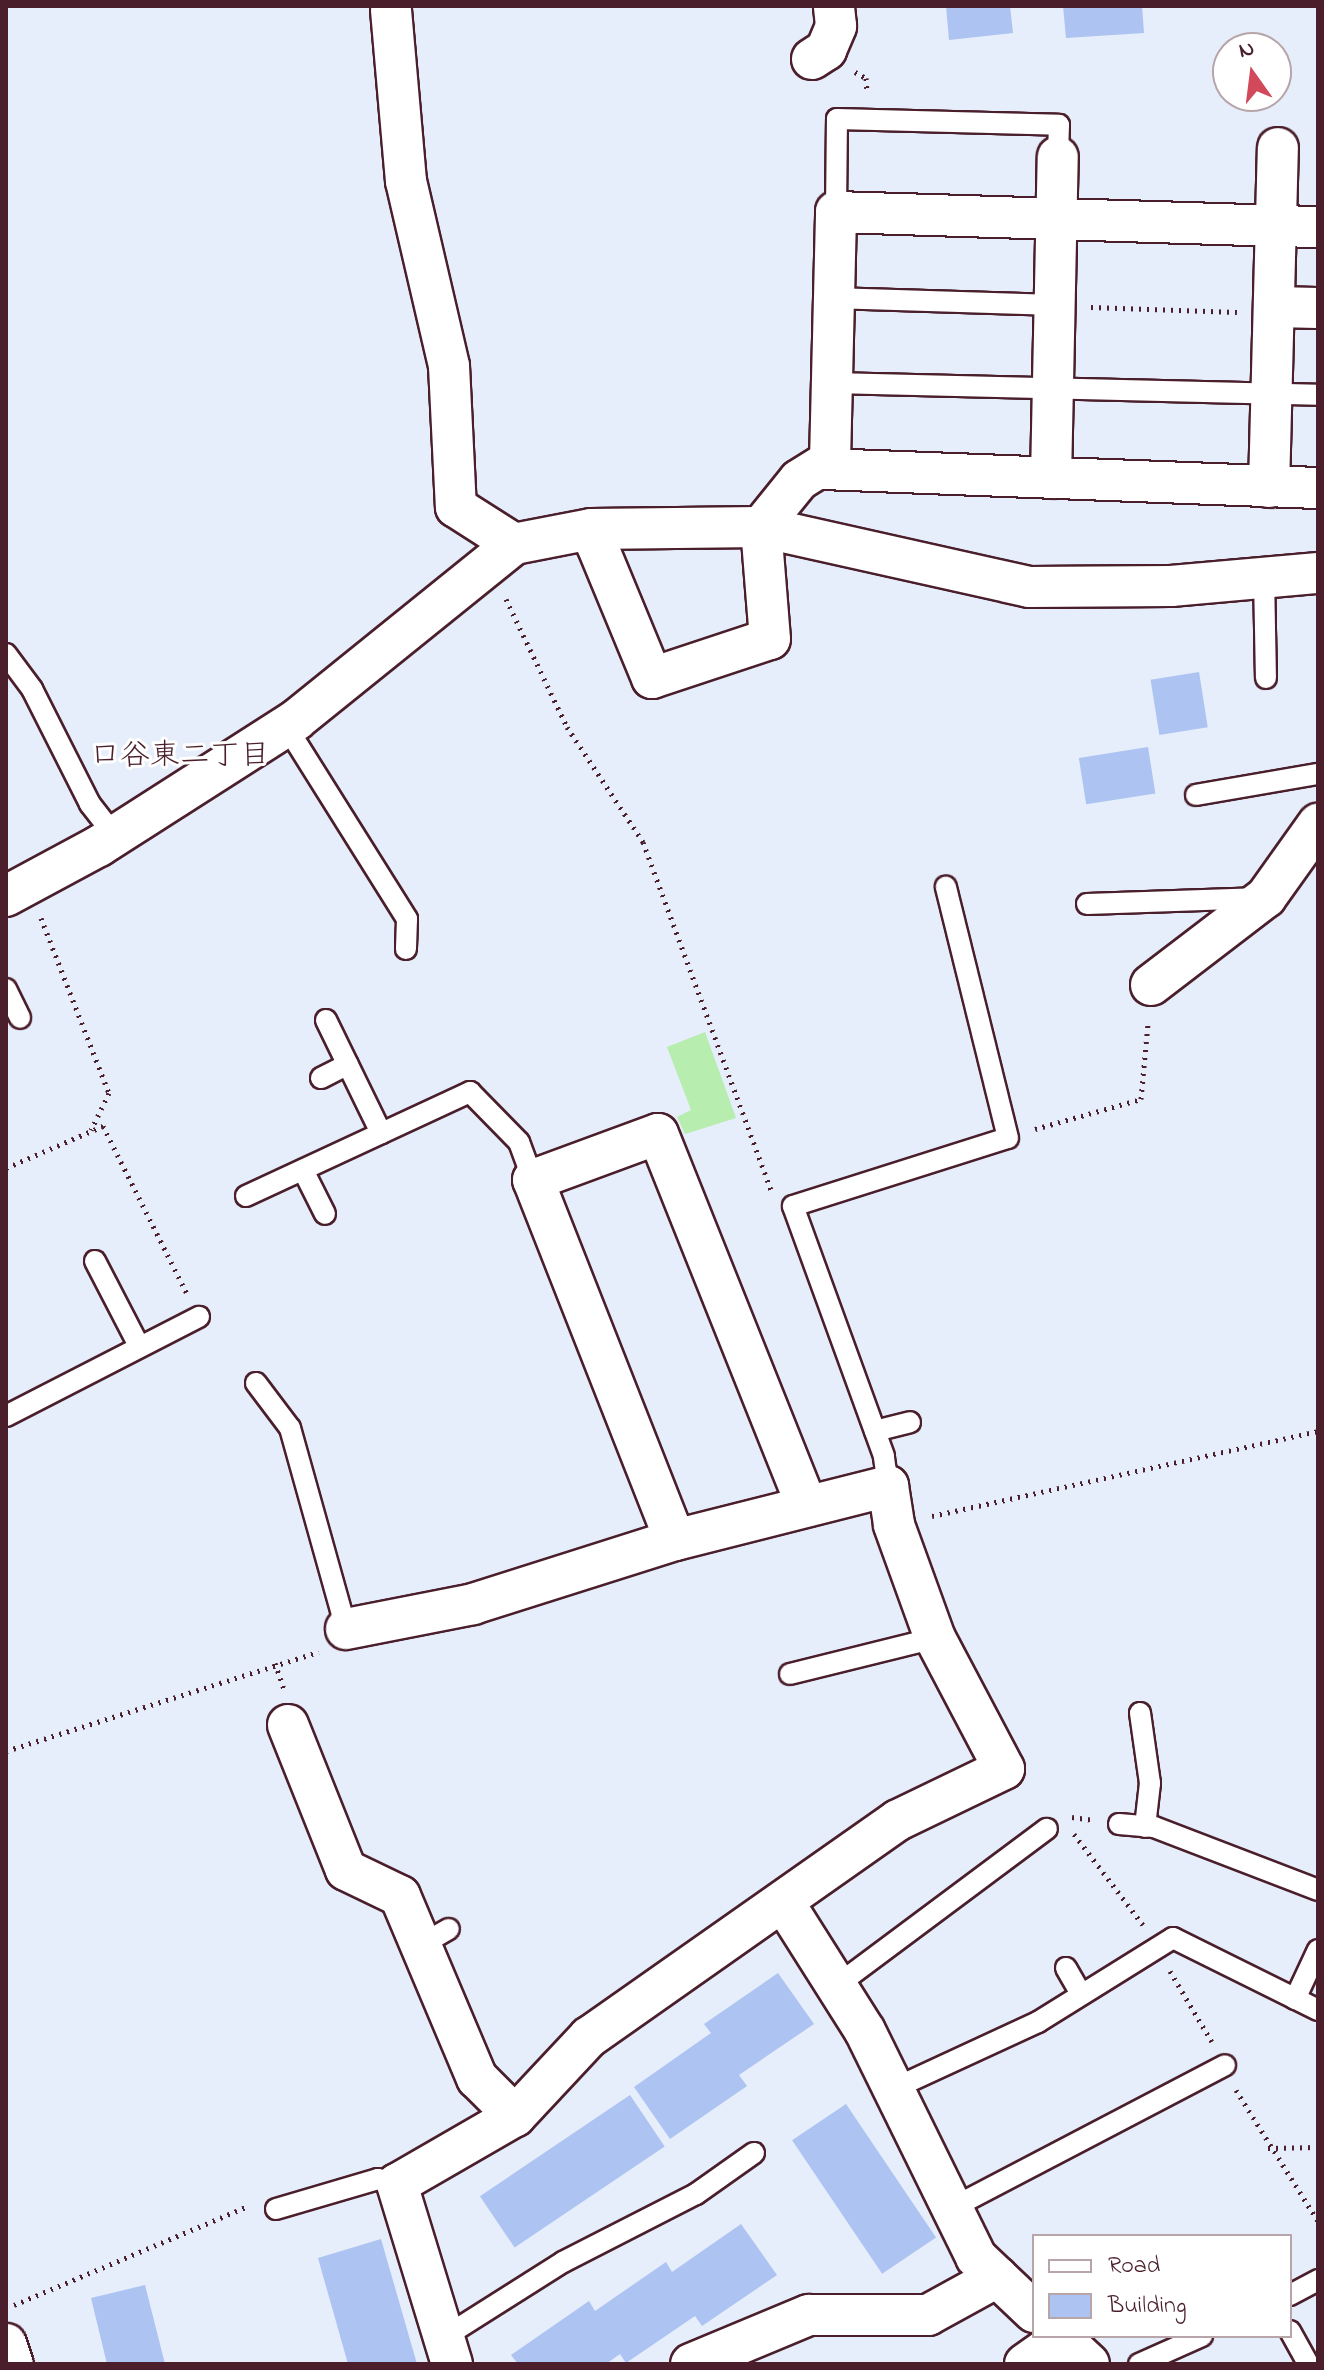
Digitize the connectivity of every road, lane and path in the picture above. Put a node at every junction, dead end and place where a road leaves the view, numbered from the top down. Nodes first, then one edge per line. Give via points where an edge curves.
1 (834, 6) edge
2 (391, 10) dead end
3 (819, 54) joint
4 (869, 120) junction
5 (1278, 148) dead end
6 (1058, 157) joint
7 (836, 212) junction
8 (1055, 223) junction
9 (1318, 227) edge
10 (1277, 230) junction
11 (834, 298) junction
12 (1054, 305) junction
13 (1318, 308) edge
14 (1274, 310) junction
15 (832, 383) junction
16 (1051, 387) junction
17 (1271, 393) junction
18 (1318, 395) edge
19 (823, 469) junction
20 (1051, 478) junction
21 (1269, 487) junction
22 (1318, 488) edge
23 (761, 527) junction
24 (597, 529) junction
25 (501, 553) junction
26 (1318, 573) edge
27 (1264, 576) junction
28 (6, 654) edge
29 (1266, 678) dead end
30 (286, 726) junction
31 (1318, 774) edge
32 (1196, 795) dead end
33 (1318, 824) edge
34 (115, 836) junction
35 (946, 887) dead end
36 (17, 890) edge
37 (1266, 897) junction
38 (1087, 904) dead end
39 (406, 949) dead end
40 (1151, 985) joint
41 (6, 989) edge
42 (20, 1018) dead end
43 (326, 1020) dead end
44 (348, 1064) junction
45 (321, 1078) dead end
46 (90, 1131) junction
47 (381, 1133) junction
48 (1008, 1138) junction
49 (6, 1168) edge
50 (303, 1170) junction
51 (533, 1180) junction
52 (246, 1196) dead end
53 (793, 1206) junction
54 (325, 1214) dead end
55 (95, 1261) dead end
56 (199, 1317) joint
57 (139, 1346) junction
58 (256, 1383) dead end
59 (6, 1416) edge
60 (910, 1422) dead end
61 (875, 1431) junction
62 (1318, 1431) edge
63 (888, 1486) junction
64 (330, 1490) dead end
65 (309, 1496) junction
66 (807, 1506) junction
67 (894, 1525) junction
68 (675, 1540) junction
69 (346, 1629) junction
70 (935, 1638) junction
71 (790, 1674) dead end
72 (1140, 1713) dead end
73 (288, 1725) dead end
74 (6, 1751) edge
75 (1119, 1824) dead end
76 (1145, 1827) junction
77 (1047, 1829) dead end
78 (1318, 1890) edge
79 (784, 1903) junction
80 (1318, 1950) edge
81 (1066, 1968) dead end
82 (836, 1986) junction
83 (1081, 1994) junction
84 (1295, 1999) junction
85 (1318, 2010) edge
86 (1225, 2065) dead end
87 (893, 2089) junction
88 (515, 2116) junction
89 (1318, 2147) edge
90 (754, 2153) dead end
91 (397, 2184) junction
92 (952, 2208) junction
93 (276, 2209) joint
94 (1318, 2221) edge
95 (997, 2277) junction
96 (1318, 2280) edge
97 (1292, 2294) edge
98 (6, 2308) edge
99 (1032, 2310) edge
100 (1292, 2335) edge
101 (1061, 2338) edge
102 (1198, 2338) edge
103 (6, 2344) edge
104 (449, 2350) edge
105 (13, 2364) edge
106 (691, 2364) edge
107 (1025, 2364) edge
108 (1139, 2364) edge
109 (1308, 2364) edge

1 - 3 street via 836,26
2 - 25 street via 406,181 449,366 456,507
3 - 4 path via 866,78
4 - 6 lane via 1059,125
4 - 7 lane via 837,119
5 - 10 street
6 - 8 street
7 - 8 street
7 - 11 street
8 - 10 street
8 - 12 street
9 - 10 street
10 - 14 street
11 - 12 lane
11 - 15 street
12 - 14 path
12 - 16 street
13 - 14 street
14 - 17 street
15 - 16 lane
15 - 19 street via 830,461
16 - 17 lane
16 - 20 street
17 - 18 lane
17 - 21 street
19 - 20 street
19 - 23 street via 799,480
20 - 21 street
21 - 22 street
23 - 24 street
23 - 24 street via 770,639 652,678 597,545
23 - 27 street via 1029,587 1171,586
24 - 25 street
25 - 30 street
25 - 53 path via 567,727 643,842 672,934 778,1208
26 - 27 street
27 - 29 lane
28 - 34 lane via 32,689 90,804
30 - 34 street
30 - 39 lane via 407,919
31 - 32 lane
33 - 37 street
34 - 36 street
35 - 48 lane
36 - 46 path via 109,1093
37 - 38 lane
37 - 40 street
40 - 48 path via 1141,1099
41 - 42 lane
43 - 44 lane
44 - 45 lane
44 - 47 lane
46 - 49 path
46 - 56 path via 103,1126
47 - 50 lane
47 - 51 lane via 470,1092 519,1142
48 - 53 lane
50 - 52 lane
50 - 54 lane
51 - 66 street via 658,1134
51 - 68 street
53 - 61 lane
55 - 57 lane
56 - 57 lane
57 - 59 lane
58 - 65 lane via 290,1428
60 - 61 lane
61 - 63 lane
62 - 67 path
63 - 66 street
63 - 67 street
64 - 65 lane
65 - 69 lane
66 - 68 street
67 - 70 street
68 - 69 street via 473,1604
69 - 74 path via 325,1651
70 - 71 lane
70 - 79 street via 1004,1769 898,1820
72 - 76 lane via 1150,1783
73 - 88 street via 346,1870 400,1896 435,1937 477,2078
75 - 76 lane
76 - 78 lane
77 - 82 lane
79 - 82 street
79 - 88 street via 589,2037
80 - 84 lane
81 - 83 lane
82 - 87 street
83 - 84 lane via 1173,1938
83 - 87 lane via 1038,2022
84 - 85 lane
86 - 92 lane
87 - 92 street
88 - 91 street
89 - 94 path via 1267,2148
90 - 104 lane via 696,2194 563,2262
91 - 93 lane via 378,2179
91 - 104 street
92 - 95 street via 976,2257
93 - 98 path via 247,2206
95 - 99 street
95 - 106 street via 928,2315 809,2315
96 - 97 lane
100 - 109 lane
101 - 107 street
102 - 108 lane
103 - 105 street

